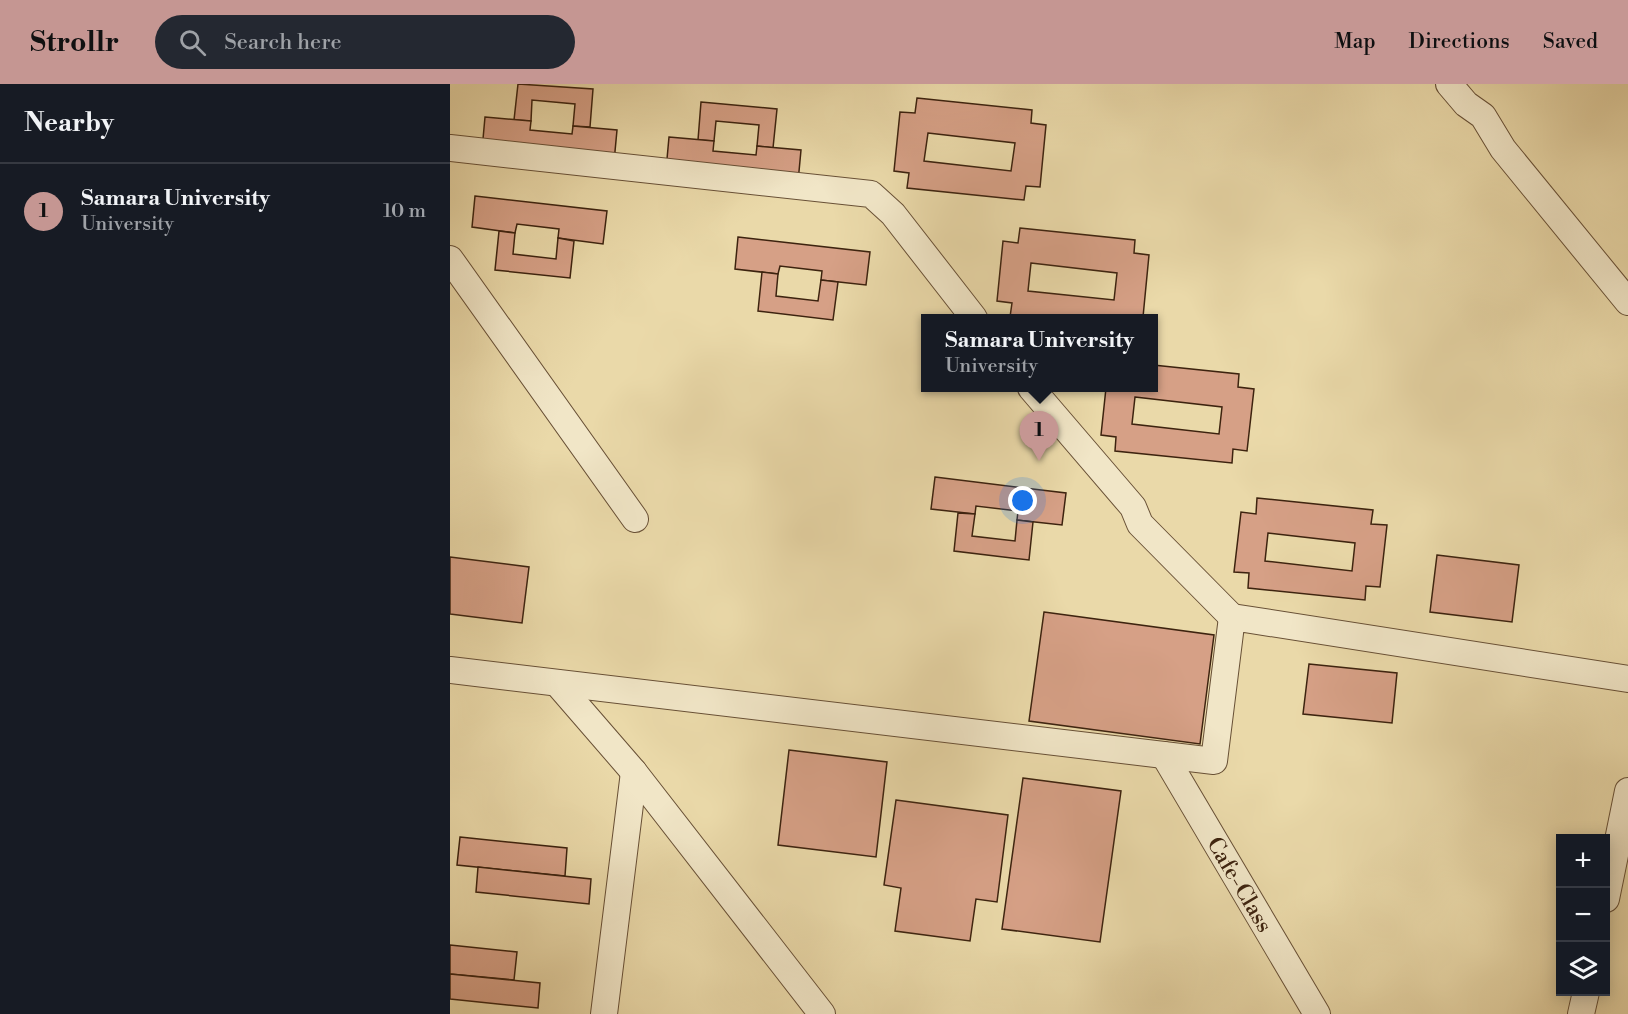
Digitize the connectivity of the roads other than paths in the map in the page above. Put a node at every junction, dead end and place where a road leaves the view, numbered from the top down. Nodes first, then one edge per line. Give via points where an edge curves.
1 (1449, 84) edge
2 (450, 148) edge
3 (450, 259) edge
4 (1628, 302) edge
5 (971, 314) edge
6 (1035, 392) edge
7 (635, 519) dead end
8 (1232, 617) junction
9 (450, 670) edge
10 (1628, 679) edge
11 (557, 683) junction
12 (1164, 755) junction
13 (634, 772) junction
14 (1628, 791) edge
15 (1607, 888) edge
16 (1585, 996) edge
17 (604, 1014) edge
18 (822, 1014) edge
19 (1317, 1014) edge
20 (1581, 1014) edge

1 - 4 street via 1483,116 1503,149
2 - 5 street via 871,194 893,214
3 - 7 street
6 - 8 street via 1132,507 1140,524
8 - 10 street
8 - 12 street via 1214,761
9 - 11 street
11 - 12 street
11 - 13 street
12 - 19 street, Cafe-Class
13 - 17 street
13 - 18 street
14 - 15 street
16 - 20 street

